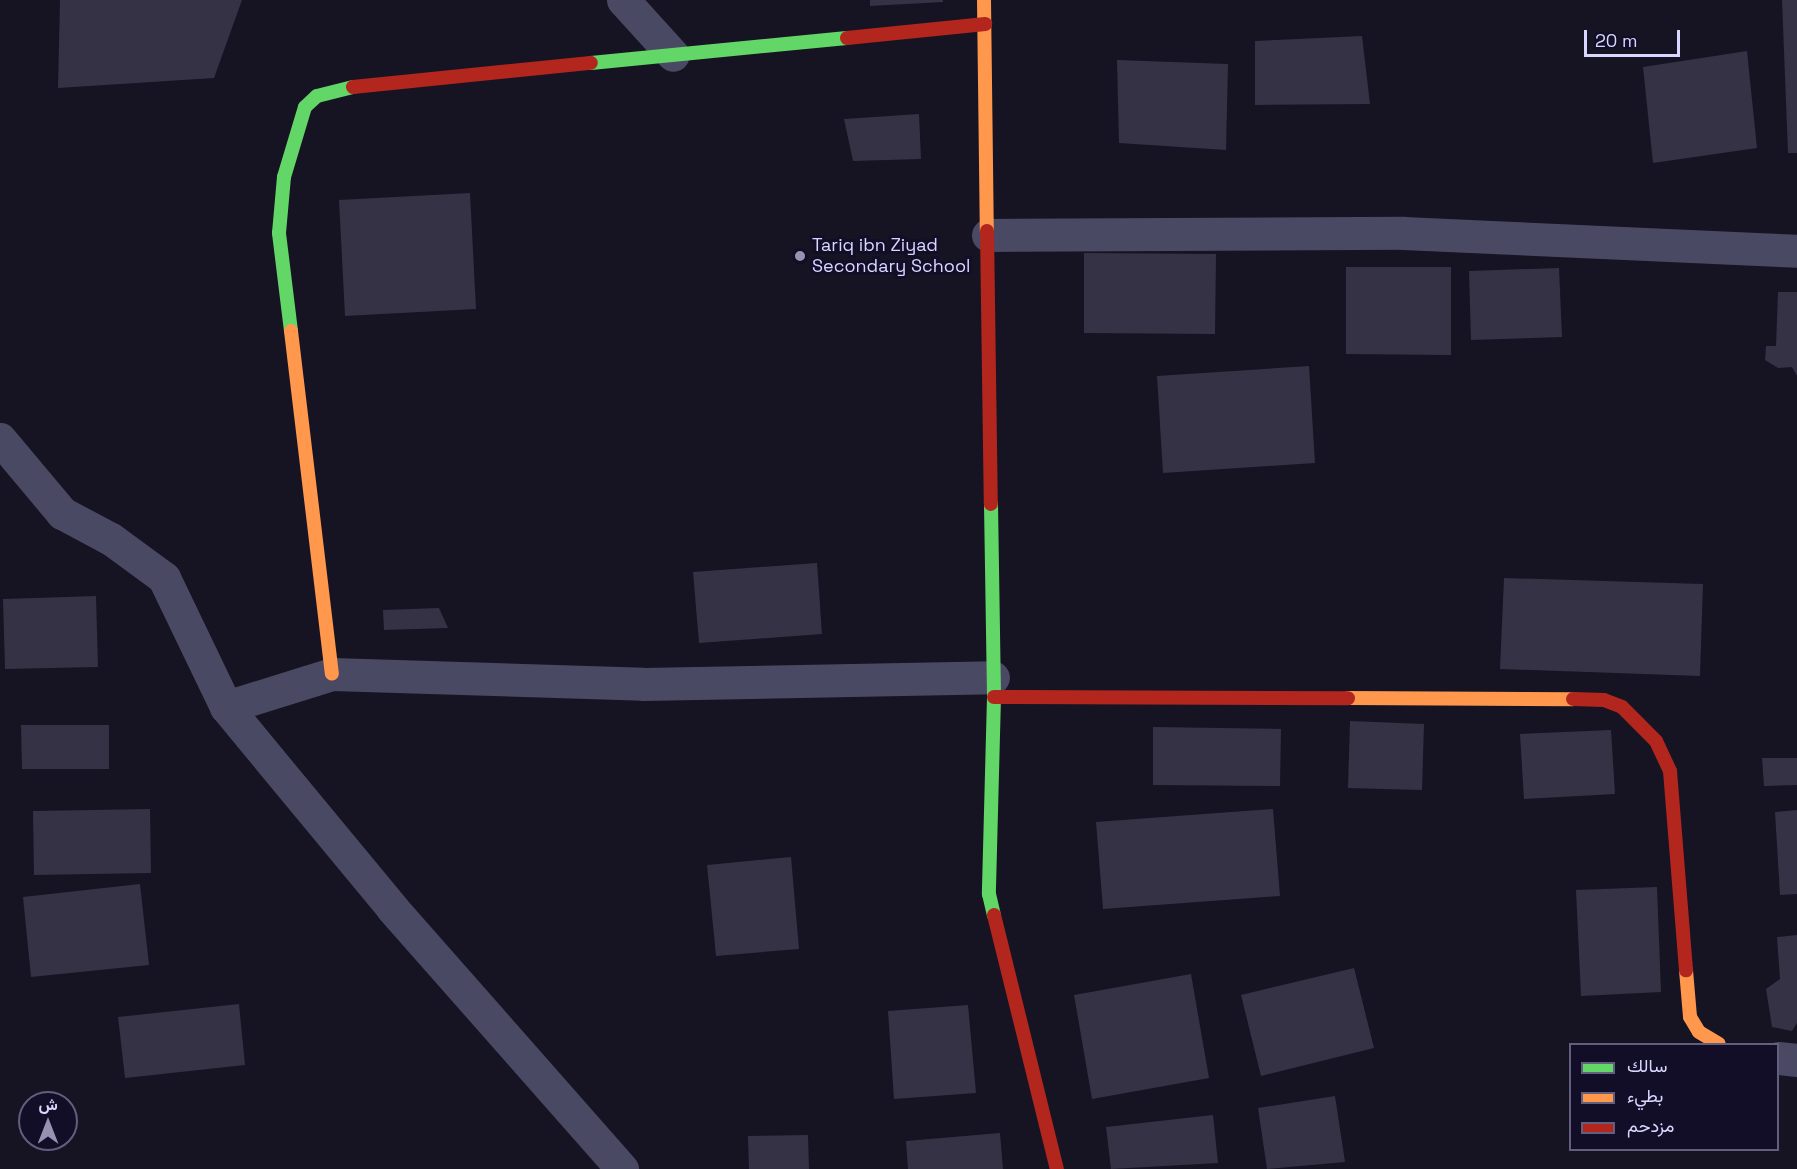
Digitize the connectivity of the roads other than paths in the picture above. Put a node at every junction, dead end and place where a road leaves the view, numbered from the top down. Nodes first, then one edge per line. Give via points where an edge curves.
1 (623, 0) edge
2 (984, 0) edge
3 (986, 24) junction
4 (673, 55) junction
5 (988, 235) junction
6 (1797, 251) edge
7 (0, 439) edge
8 (332, 674) junction
9 (993, 687) junction
10 (226, 707) junction
11 (1717, 1043) edge
12 (1779, 1058) edge
13 (1797, 1060) edge
14 (622, 1169) edge
15 (1057, 1169) edge

1 - 4 street
2 - 3 street
3 - 4 street
3 - 5 street
4 - 8 street via 343,88 317,96 305,107 284,177 279,233
5 - 6 street via 1402,233
5 - 9 street
7 - 10 street via 62,513 111,539 164,578
8 - 9 street via 643,684
8 - 10 street
9 - 11 street via 1604,699 1622,707 1656,741 1670,771 1690,1017 1699,1032
9 - 15 street via 989,894
10 - 14 street via 392,908
12 - 13 street

